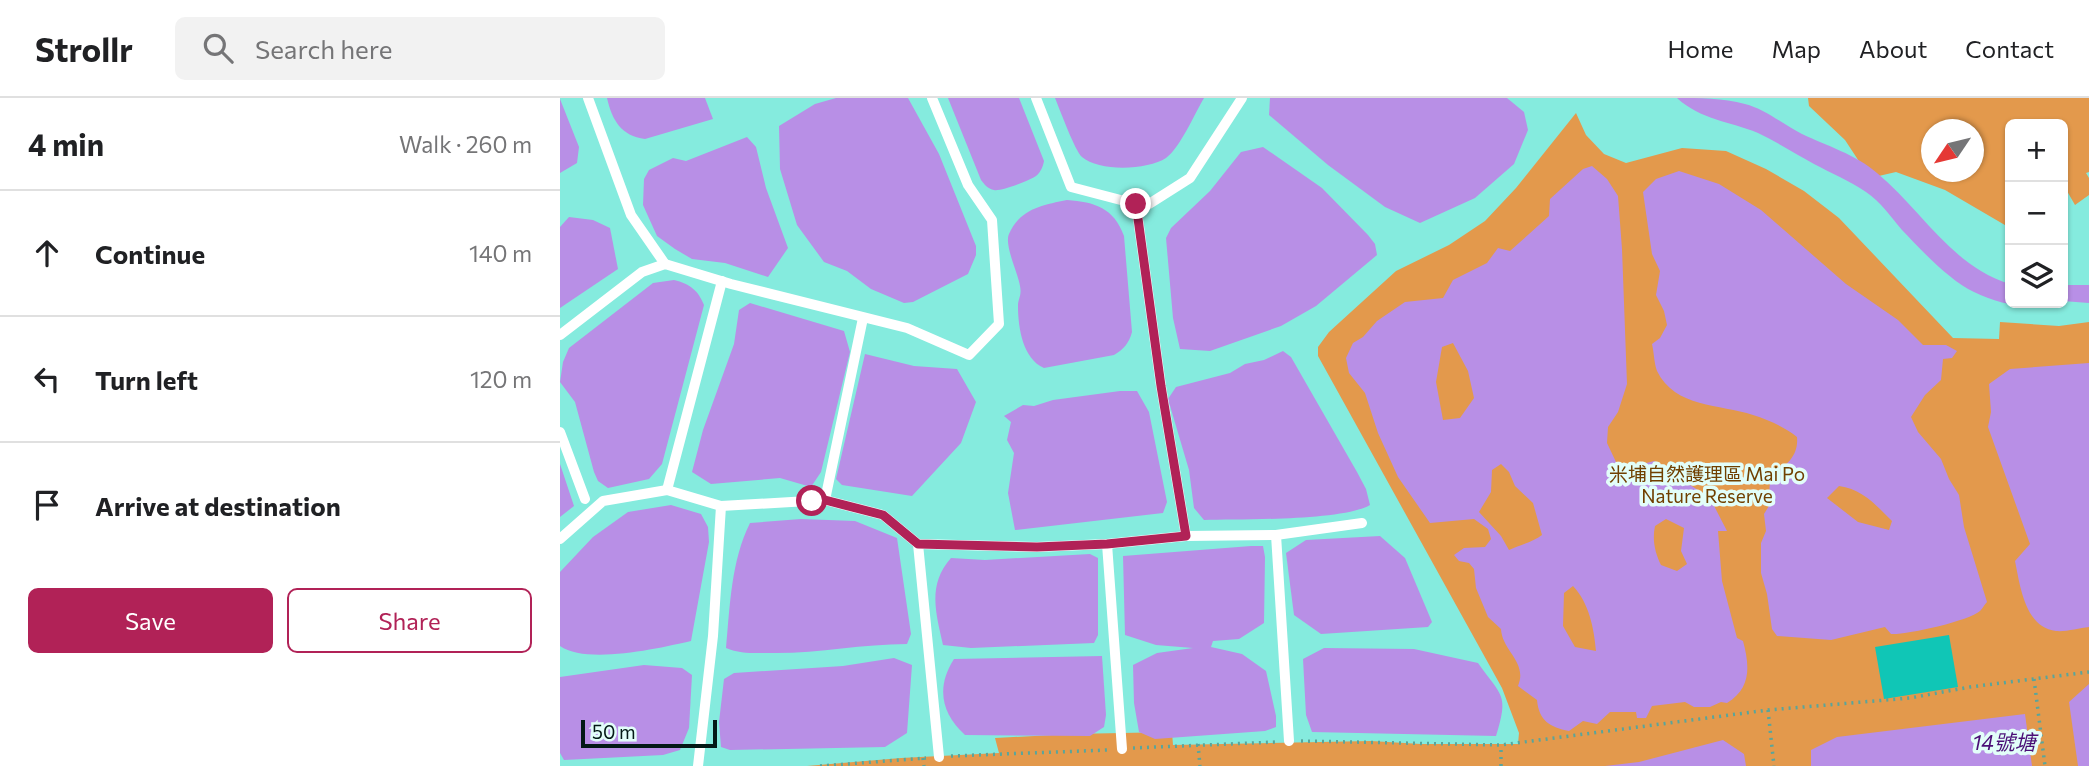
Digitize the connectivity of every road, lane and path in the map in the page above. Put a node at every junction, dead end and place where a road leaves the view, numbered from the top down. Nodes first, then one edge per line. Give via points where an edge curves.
1 (588, 98) edge
2 (932, 98) edge
3 (1035, 98) edge
4 (1242, 98) edge
5 (1136, 204) junction
6 (665, 264) junction
7 (722, 281) junction
8 (863, 318) junction
9 (560, 335) edge
10 (560, 432) edge
11 (667, 490) junction
12 (585, 499) dead end
13 (825, 500) junction
14 (721, 506) junction
15 (1362, 523) dead end
16 (1276, 535) junction
17 (1186, 536) junction
18 (560, 539) edge
19 (918, 544) junction
20 (1107, 544) junction
21 (2089, 672) edge
22 (2034, 679) junction
23 (1768, 710) junction
24 (1289, 741) junction
25 (1198, 744) junction
26 (1501, 744) junction
27 (1122, 749) junction
28 (939, 757) junction
29 (923, 758) junction
30 (698, 766) edge
31 (820, 766) edge
32 (924, 766) edge
33 (1200, 766) edge
34 (1501, 766) edge
35 (1774, 766) edge
36 (2045, 766) edge

1 - 6 lane via 631,215
2 - 8 lane via 968,185 992,220 999,324 969,355 907,328
3 - 5 lane via 1071,187
4 - 5 lane via 1190,178 1149,204
5 - 17 lane
6 - 7 lane
6 - 9 lane via 642,272
7 - 8 lane
7 - 11 lane
8 - 13 lane
10 - 12 lane
11 - 14 lane
11 - 18 lane via 603,501
13 - 14 lane
13 - 19 lane via 883,515
14 - 30 lane
15 - 16 lane
16 - 17 lane
16 - 24 lane
17 - 20 lane
19 - 20 lane
19 - 28 lane
20 - 27 lane
21 - 22 path
22 - 23 path via 1910,698
22 - 36 path
23 - 26 path
23 - 35 path
24 - 25 path
24 - 26 path
25 - 27 path
25 - 33 path
26 - 34 path
27 - 28 path
28 - 29 path
29 - 31 path
29 - 32 path

